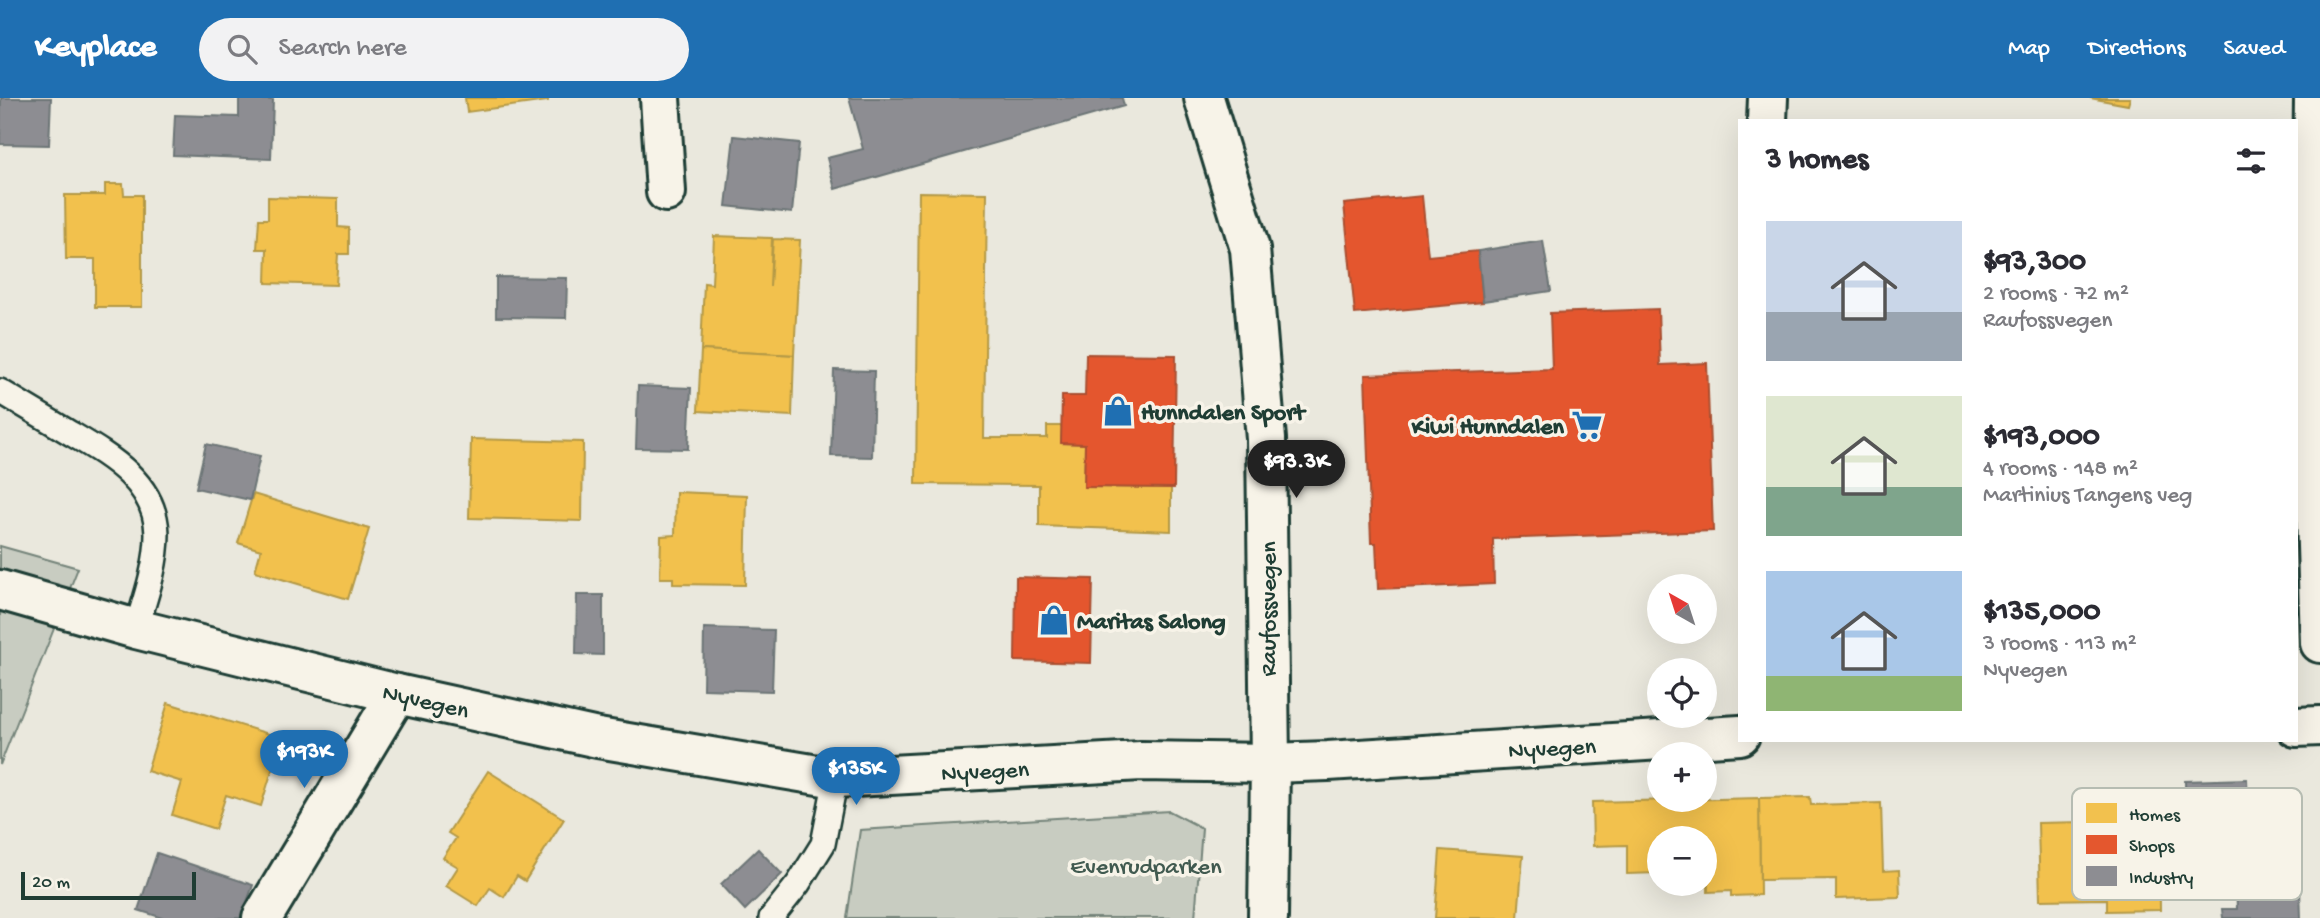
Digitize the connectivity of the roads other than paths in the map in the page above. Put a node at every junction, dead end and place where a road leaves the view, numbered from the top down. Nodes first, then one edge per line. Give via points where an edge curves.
1 (660, 98) edge
2 (1204, 98) edge
3 (1768, 98) edge
4 (2314, 98) edge
5 (1767, 119) edge
6 (666, 192) dead end
7 (0, 391) edge
8 (0, 590) edge
9 (136, 629) junction
10 (2320, 643) edge
11 (397, 694) junction
12 (2320, 726) edge
13 (2298, 727) edge
14 (1738, 735) edge
15 (1269, 763) junction
16 (836, 778) junction
17 (262, 918) edge
18 (771, 918) edge
19 (1268, 918) edge

1 - 6 street
2 - 15 street, Raufossvegen via 1250,249 1266,439
3 - 5 street
4 - 10 street via 2311,352
7 - 9 lane via 114,459 142,487 157,533 150,584
8 - 9 street, Nyvegen
9 - 11 street, Nyvegen
11 - 16 street, Nyvegen via 598,738
11 - 17 street
12 - 13 street
14 - 15 street, Nyvegen
15 - 16 street, Nyvegen via 1141,761
15 - 19 street, Raufossvegen
16 - 18 lane via 822,844

